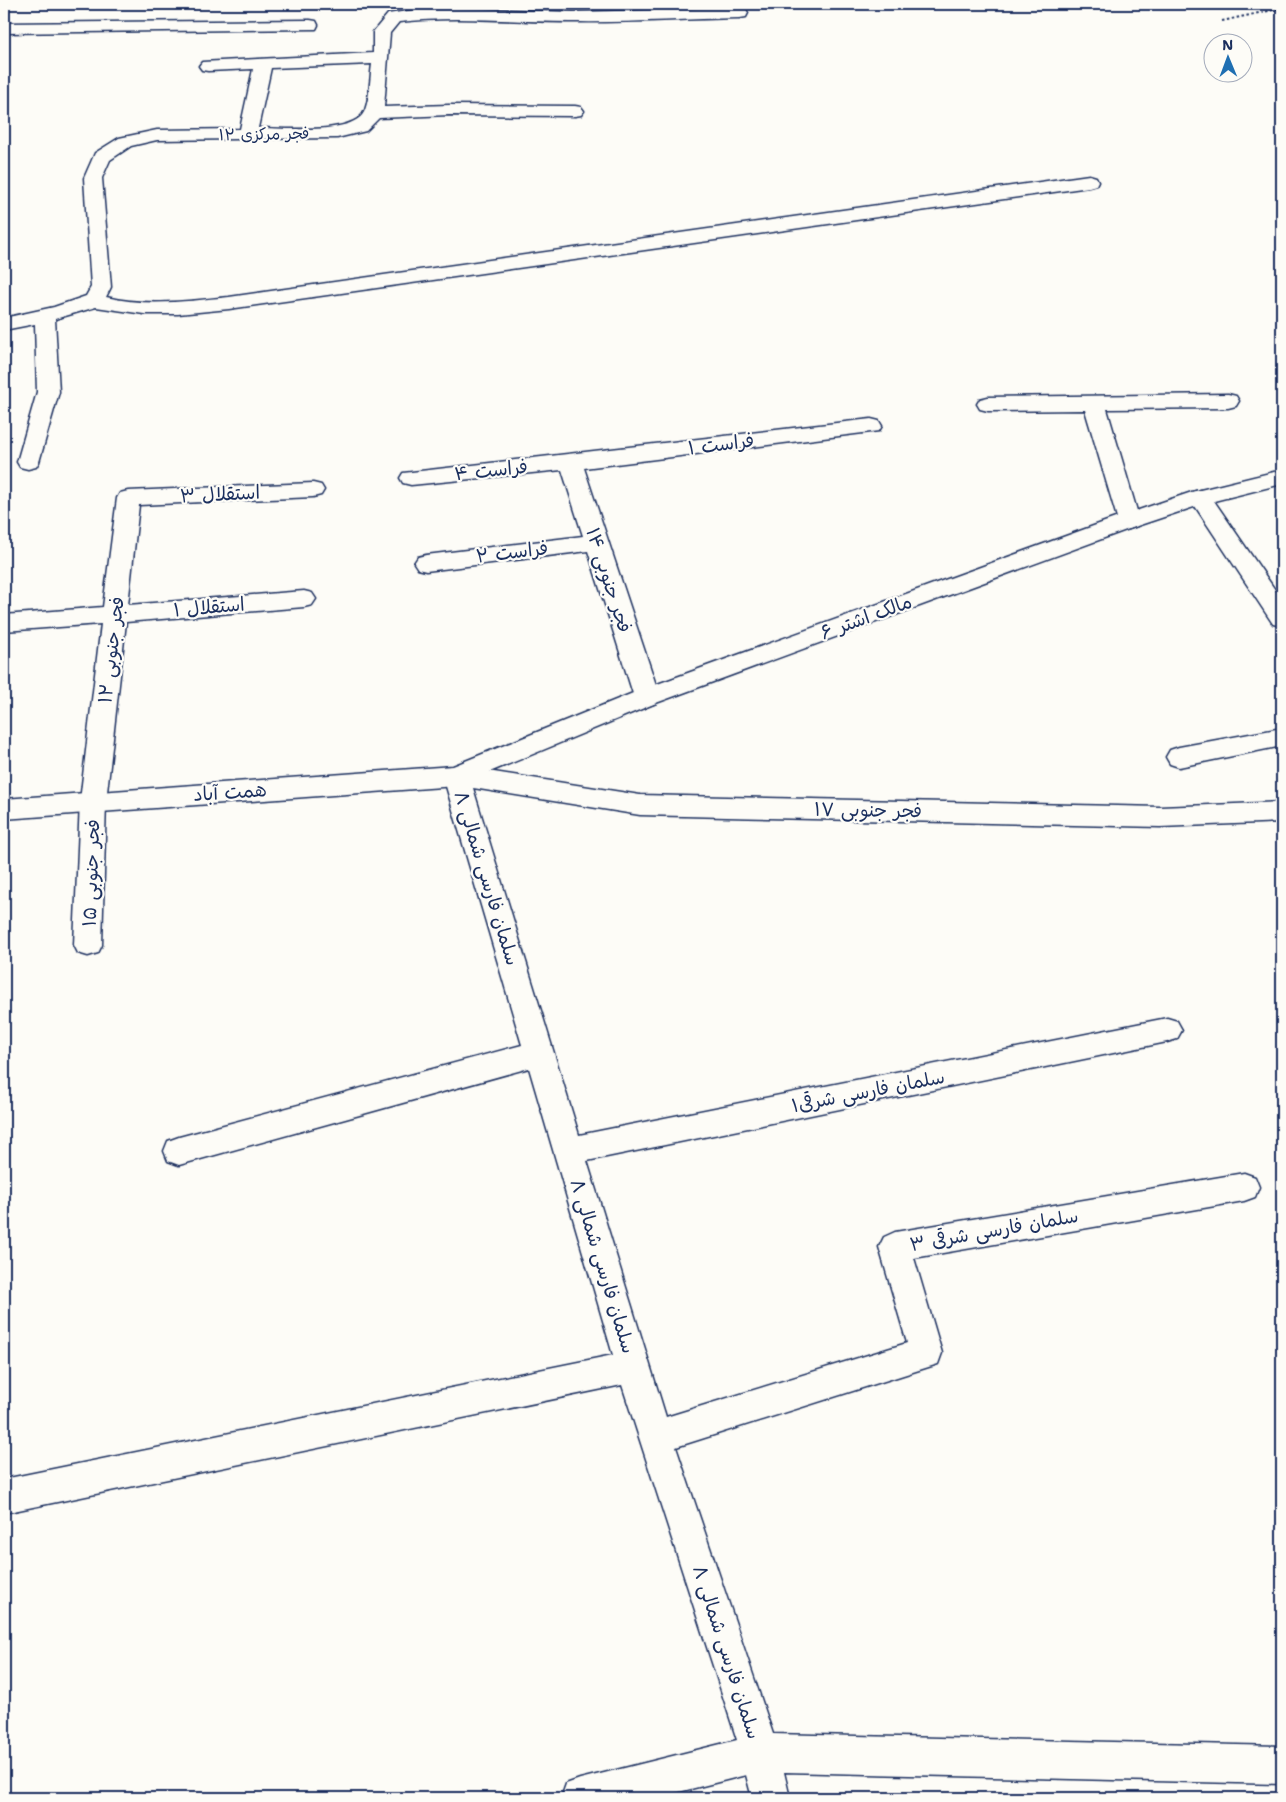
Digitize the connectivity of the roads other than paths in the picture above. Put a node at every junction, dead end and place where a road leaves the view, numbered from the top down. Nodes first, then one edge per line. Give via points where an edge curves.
1 (740, 13) dead end
2 (310, 25) dead end
3 (4, 28) edge
4 (381, 58) junction
5 (263, 64) junction
6 (208, 66) dead end
7 (575, 111) dead end
8 (374, 113) junction
9 (248, 134) junction
10 (1089, 181) dead end
11 (94, 300) junction
12 (46, 316) junction
13 (4, 324) edge
14 (1228, 401) dead end
15 (1094, 403) junction
16 (988, 404) dead end
17 (871, 426) dead end
18 (28, 462) dead end
19 (571, 462) junction
20 (1282, 477) edge
21 (411, 478) dead end
22 (313, 490) dead end
23 (1200, 497) junction
24 (128, 498) joint
25 (1129, 521) junction
26 (597, 542) junction
27 (426, 563) dead end
28 (304, 600) dead end
29 (114, 615) junction
30 (1282, 618) edge
31 (4, 623) edge
32 (647, 698) junction
33 (1282, 737) edge
34 (1178, 757) dead end
35 (456, 776) junction
36 (93, 801) junction
37 (4, 809) edge
38 (1282, 812) edge
39 (88, 945) dead end
40 (1167, 1030) dead end
41 (539, 1053) junction
42 (179, 1151) dead end
43 (568, 1151) junction
44 (1244, 1186) dead end
45 (633, 1367) junction
46 (656, 1437) junction
47 (4, 1496) edge
48 (760, 1753) junction
49 (1282, 1765) edge
50 (580, 1798) edge
51 (771, 1798) edge

1 - 4 street via 551,17 425,13 394,18 382,32
2 - 3 street
4 - 5 street
4 - 8 street
5 - 6 street
5 - 9 street
7 - 8 street
8 - 9 street, فجر مرکزی ۱۲ via 360,127 337,133
9 - 11 street, فجر مرکزی ۱۲ via 157,134 125,142 102,158 93,178 100,287
10 - 11 street via 229,304 138,308
11 - 12 street
12 - 13 street
12 - 18 street via 48,392
14 - 15 street
15 - 16 street
15 - 25 street
17 - 19 street, فراست ۱
19 - 21 street, فراست ۴
19 - 26 street, فجر جنوبی ۱۴
20 - 23 street, مالک اشتر ۶
22 - 24 street, استقلال ۳
23 - 25 street, مالک اشتر ۶
23 - 30 street
24 - 29 street, فجر جنوبی ۱۲
25 - 32 street, مالک اشتر ۶
26 - 27 street, فراست ۲
26 - 32 street, فجر جنوبی ۱۴
28 - 29 street, استقلال ۱
29 - 31 street, استقلال ۱
29 - 36 street, فجر جنوبی ۱۲
32 - 35 street, مالک اشتر ۶
33 - 34 street
35 - 36 street, همت آباد
35 - 38 street, فجر جنوبی ۱۷ via 640,805 1160,817
35 - 41 street, سلمان فارسی شمالی ۸
36 - 37 street, همت آباد
36 - 39 street, فجر جنوبی ۱۵
40 - 43 street, سلمان فارسی شرقی۱
41 - 42 street
41 - 43 street, سلمان فارسی شمالی ۸
43 - 45 street, سلمان فارسی شمالی ۸
44 - 46 street, سلمان فارسی شرقی ۳ via 895,1247 926,1353
45 - 46 street, سلمان فارسی شمالی ۸
45 - 47 street
46 - 48 street, سلمان فارسی شمالی ۸
48 - 49 street
48 - 50 street
48 - 51 street, سلمان فارسی شمالی ۸

